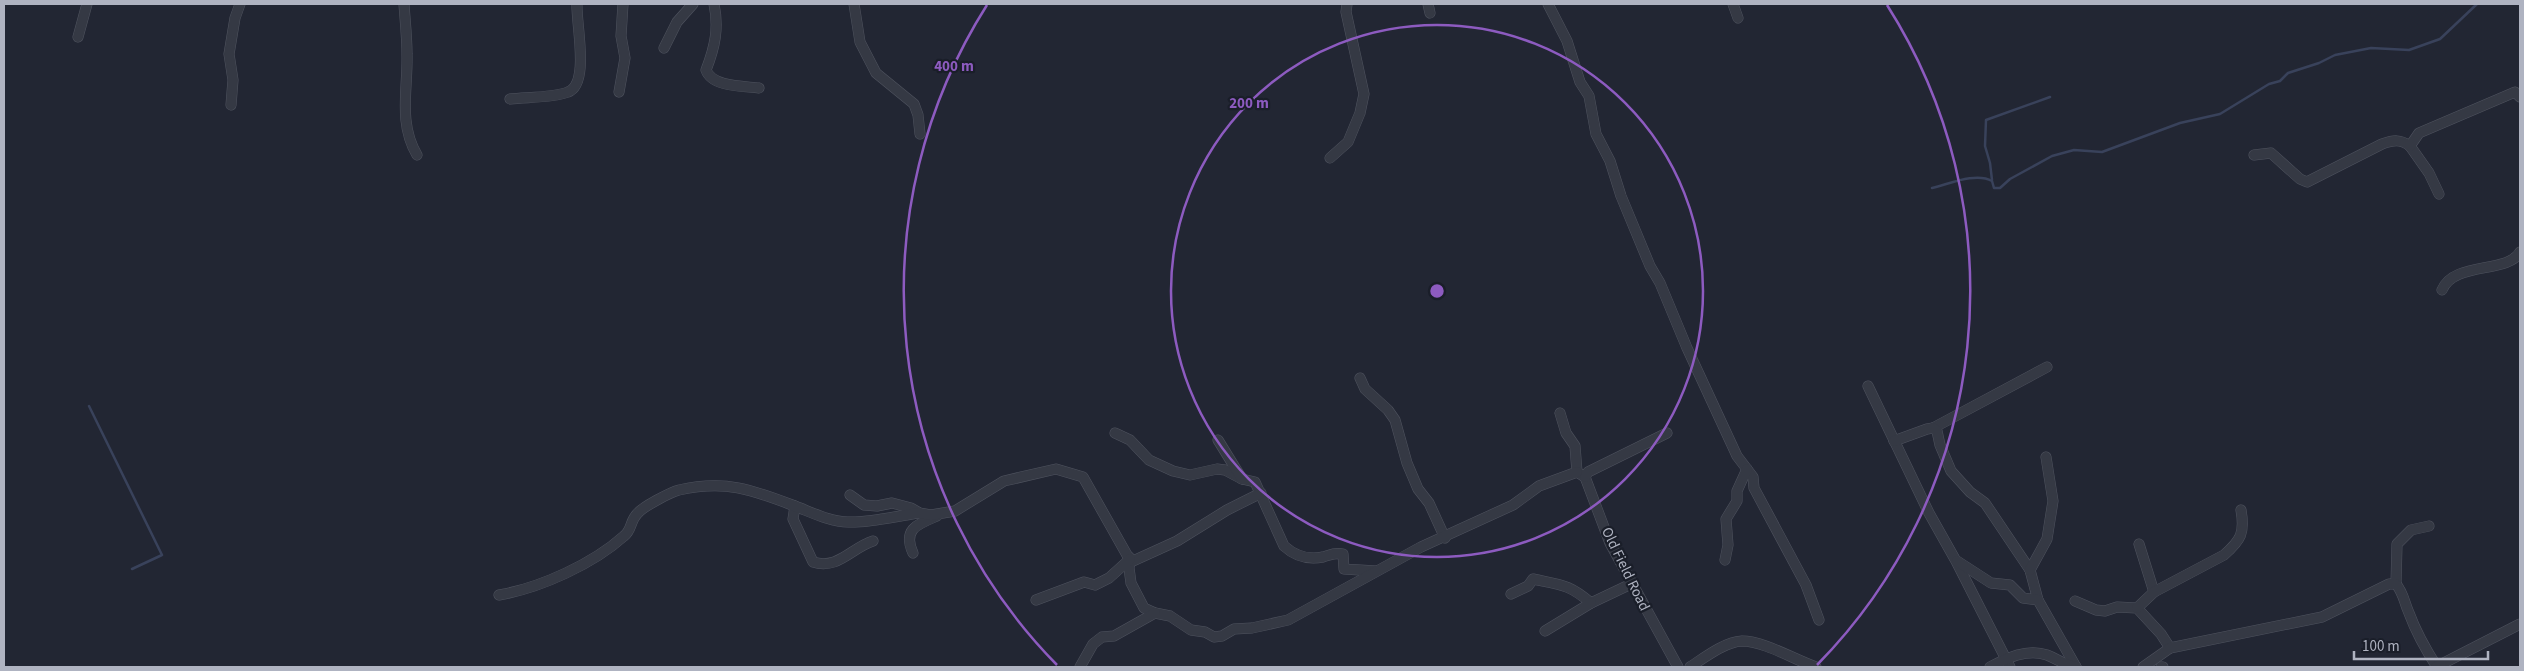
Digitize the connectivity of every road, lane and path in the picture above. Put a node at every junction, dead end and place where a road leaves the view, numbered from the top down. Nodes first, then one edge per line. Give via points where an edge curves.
1 (87, 4) edge
2 (240, 4) edge
3 (404, 4) edge
4 (576, 4) edge
5 (623, 4) edge
6 (693, 4) edge
7 (714, 4) edge
8 (854, 4) edge
9 (1347, 4) edge
10 (1548, 4) edge
11 (1732, 4) edge
12 (1738, 18) dead end
13 (78, 38) dead end
14 (664, 48) dead end
15 (759, 88) dead end
16 (619, 92) dead end
17 (2520, 98) edge
18 (510, 99) dead end
19 (231, 105) dead end
20 (920, 134) dead end
21 (2410, 146) junction
22 (417, 155) dead end
23 (2254, 155) dead end
24 (1330, 158) dead end
25 (2439, 194) dead end
26 (2520, 252) edge
27 (2442, 290) dead end
28 (2047, 367) dead end
29 (1360, 378) dead end
30 (1868, 386) dead end
31 (1560, 413) dead end
32 (1933, 428) junction
33 (1114, 432) dead end
34 (1667, 433) dead end
35 (1218, 440) dead end
36 (1894, 441) junction
37 (2046, 457) dead end
38 (1747, 469) junction
39 (1581, 474) junction
40 (1242, 479) junction
41 (1261, 493) junction
42 (850, 495) dead end
43 (795, 506) junction
44 (2241, 510) dead end
45 (919, 513) junction
46 (941, 514) junction
47 (2429, 526) dead end
48 (1445, 538) junction
49 (873, 541) dead end
50 (2139, 544) dead end
51 (913, 553) dead end
52 (1130, 559) junction
53 (1725, 560) dead end
54 (1956, 561) junction
55 (2030, 570) junction
56 (1376, 571) junction
57 (1631, 584) junction
58 (2396, 584) junction
59 (2154, 592) junction
60 (1511, 594) dead end
61 (499, 595) dead end
62 (1036, 600) dead end
63 (2038, 600) junction
64 (2075, 601) dead end
65 (1591, 604) junction
66 (2137, 608) junction
67 (1155, 614) junction
68 (1819, 620) dead end
69 (2520, 624) edge
70 (1545, 631) dead end
71 (2170, 648) junction
72 (2008, 663) edge
73 (1080, 667) edge
74 (1678, 667) edge
75 (1690, 667) edge
76 (1816, 667) edge
77 (1990, 667) edge
78 (2076, 667) edge
79 (2143, 667) edge
80 (2436, 667) edge

1 - 13 street
2 - 19 street via 229,54 233,80
3 - 22 street via 407,55 405,122
4 - 18 street via 581,68 577,85 567,93
5 - 16 street via 621,36 625,58
6 - 14 street via 677,22
7 - 15 street via 717,36 706,70 708,75 724,82
8 - 20 street via 860,42 876,73 914,104
9 - 24 street via 1364,94 1348,142
10 - 38 street via 1567,41 1580,82 1589,96 1596,134 1610,161 1650,266 1736,456
11 - 12 street
17 - 21 street via 2515,92 2438,124 2419,133
21 - 23 street via 2393,140 2307,182 2271,153
21 - 25 street
26 - 27 street via 2510,261 2470,270 2444,285
28 - 32 street
29 - 48 street via 1364,389 1395,420 1407,463
30 - 36 street
31 - 39 street, Old Field Road via 1566,433 1575,446
32 - 36 street
32 - 55 street via 1937,431 1951,471 1985,503
33 - 40 street via 1130,440 1149,460 1173,471 1190,475 1217,469
34 - 39 street
35 - 40 street
36 - 54 street
37 - 55 street via 2053,501 2047,539
38 - 53 street via 1736,491 1737,501 1726,520 1728,545
38 - 68 street via 1806,585
39 - 48 street via 1540,486 1513,505
39 - 57 street, Old Field Road via 1610,544
40 - 41 street via 1255,482
41 - 52 street via 1226,510 1177,541 1133,561
41 - 56 street via 1284,546 1291,552 1309,558 1337,552 1343,554 1347,571
42 - 45 street via 864,504 892,503
43 - 45 street via 847,522
43 - 49 street via 793,519 813,562 823,565 836,562
43 - 61 street via 752,490 721,485 677,490 635,515 631,530 600,556 567,572
44 - 59 street via 2243,524 2239,541 2224,555
45 - 46 street
46 - 51 street via 917,525 911,532 909,543
46 - 52 street via 955,511 1004,481 1056,468 1083,477
47 - 58 street via 2411,530 2397,544
48 - 56 street
50 - 59 street
52 - 62 street via 1095,585 1084,582
52 - 67 street via 1136,595 1144,608
54 - 63 street via 1992,583 2010,585 2023,598
54 - 72 street
55 - 63 street
56 - 67 street via 1288,620 1234,629 1222,636 1190,630 1170,616
57 - 65 street
57 - 74 street, Old Field Road
58 - 71 street via 2382,587 2322,617
58 - 80 street
59 - 66 street
60 - 65 street via 1528,586 1534,579 1576,590
63 - 78 street
64 - 66 street via 2096,610
65 - 70 street
66 - 71 street
67 - 73 street via 1114,636 1102,636 1092,644
69 - 80 street
71 - 79 street
72 - 77 street
72 - 78 street via 2033,652
75 - 76 street via 1715,651 1741,641 1758,643

